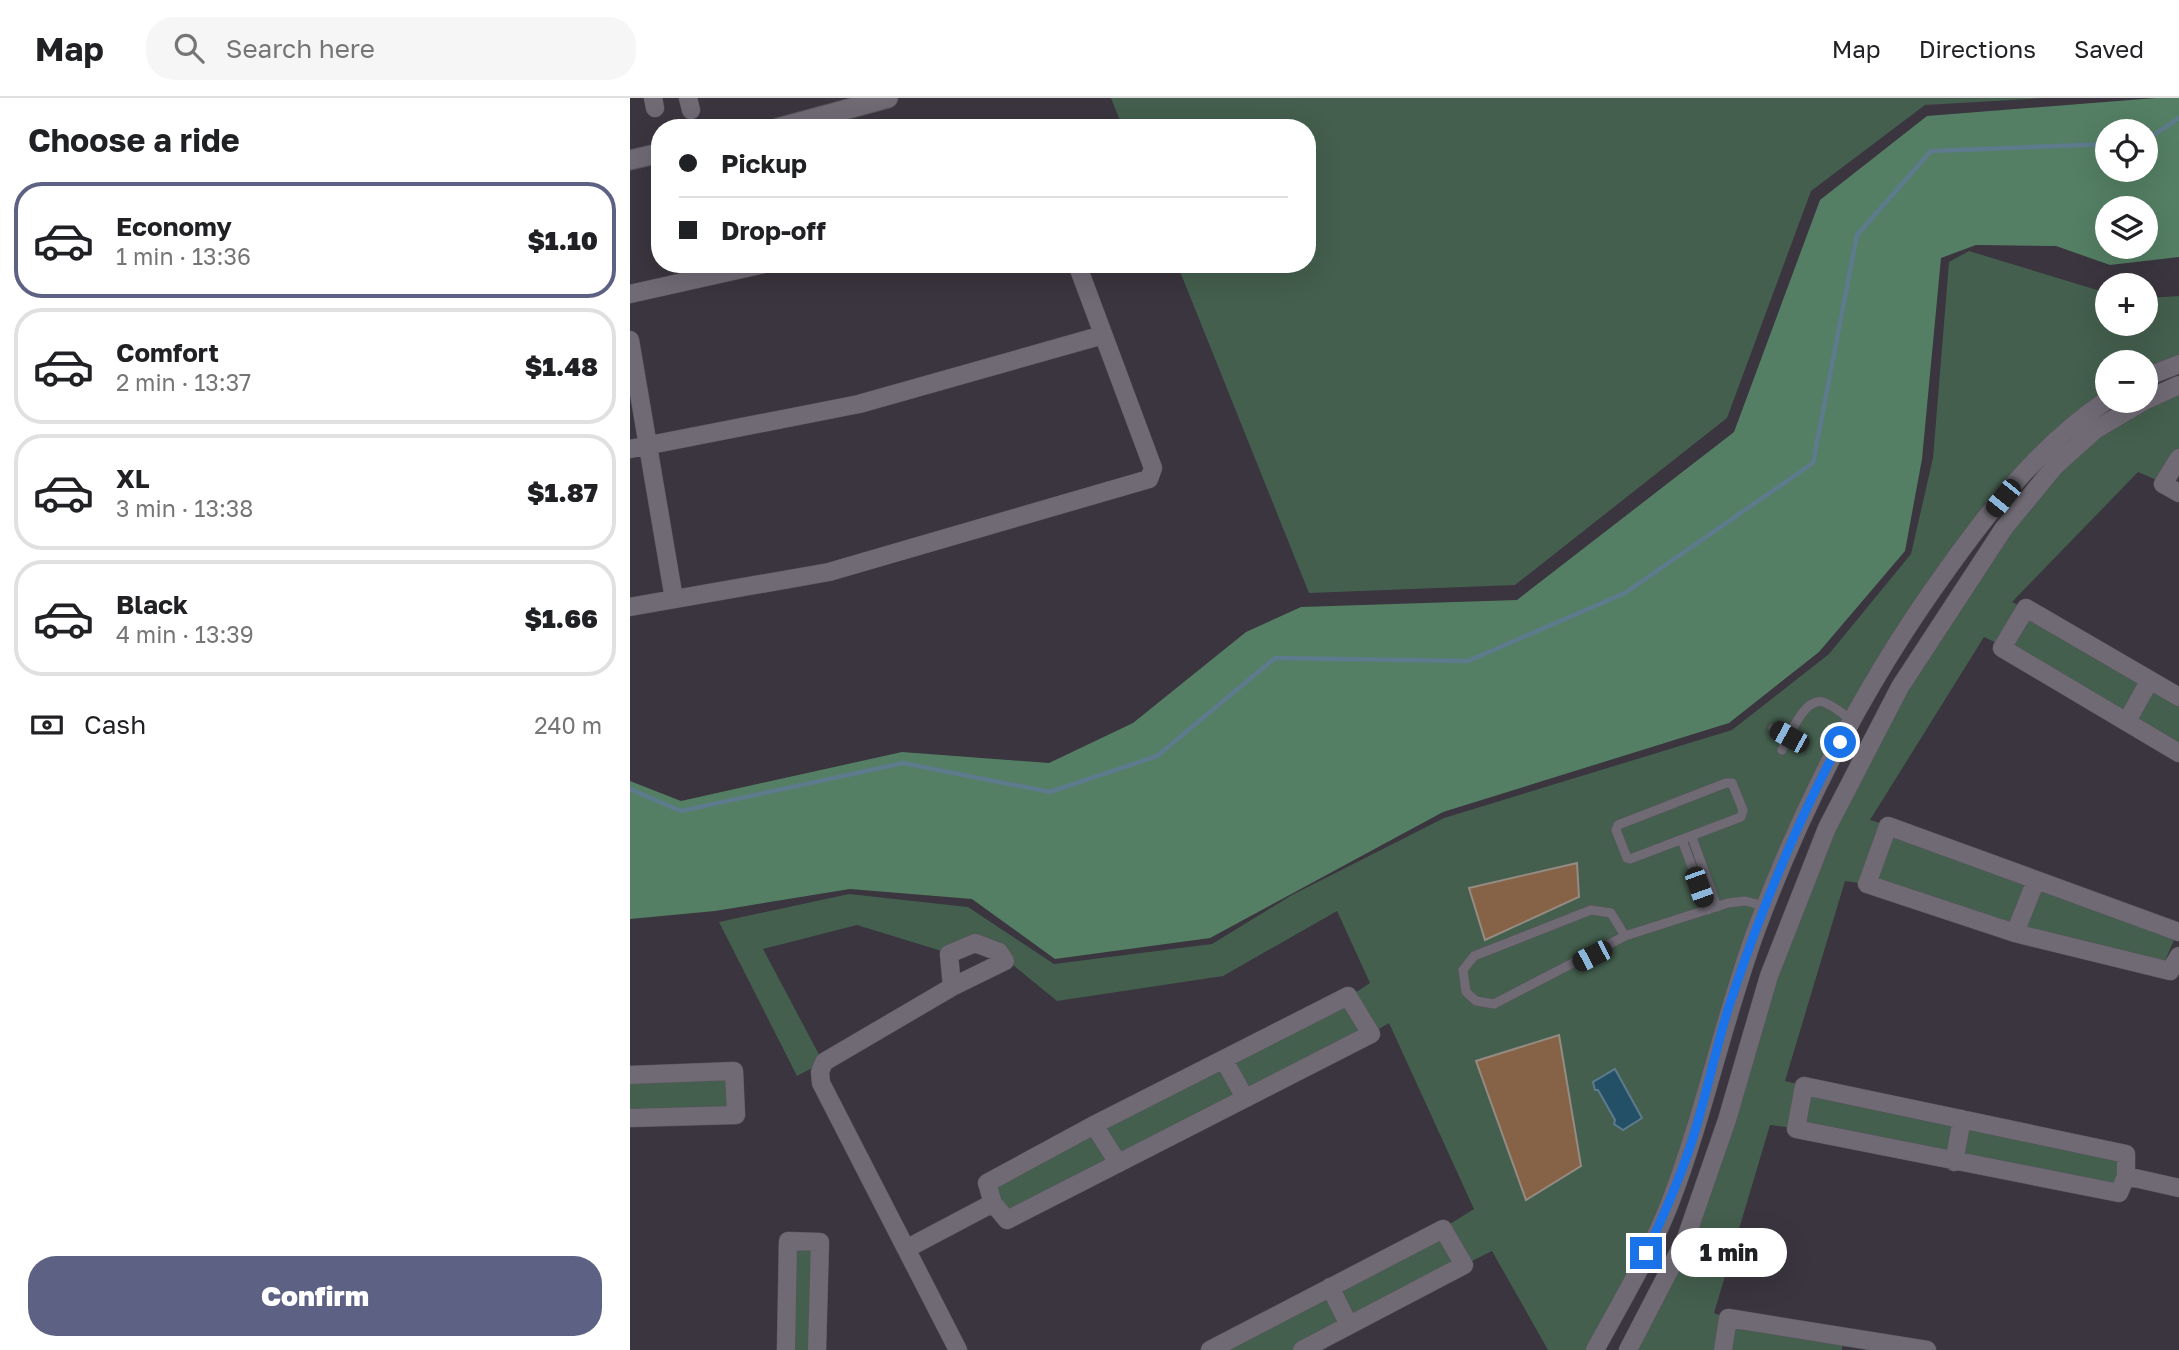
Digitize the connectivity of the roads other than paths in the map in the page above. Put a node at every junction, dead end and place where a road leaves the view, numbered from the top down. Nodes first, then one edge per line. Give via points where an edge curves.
1 (888, 98) edge
2 (811, 119) edge
3 (651, 155) edge
4 (630, 160) edge
5 (722, 273) edge
6 (1080, 273) edge
7 (630, 293) edge
8 (1103, 335) junction
9 (630, 340) edge
10 (2179, 365) edge
11 (2158, 373) edge
12 (2179, 385) edge
13 (2158, 394) edge
14 (2095, 409) edge
15 (2121, 413) edge
16 (639, 448) edge
17 (2179, 458) edge
18 (2179, 493) edge
19 (1988, 516) junction
20 (2004, 528) junction
21 (674, 599) junction
22 (630, 607) edge
23 (2150, 680) junction
24 (2179, 697) edge
25 (1852, 720) junction
26 (2126, 721) junction
27 (1773, 728) dead end
28 (1789, 737) junction
29 (1782, 750) dead end
30 (2179, 752) edge
31 (1687, 838) junction
32 (2036, 880) junction
33 (1765, 906) junction
34 (1712, 908) junction
35 (2179, 932) edge
36 (2015, 933) junction
37 (1625, 936) junction
38 (2179, 956) edge
39 (952, 987) dead end
40 (1224, 1060) junction
41 (630, 1075) edge
42 (1245, 1098) junction
43 (630, 1118) edge
44 (1962, 1119) junction
45 (1094, 1125) junction
46 (1118, 1163) junction
47 (1954, 1163) junction
48 (2126, 1176) junction
49 (2179, 1188) edge
50 (993, 1203) junction
51 (906, 1249) junction
52 (1330, 1287) junction
53 (1349, 1325) junction
54 (1848, 1343) edge
55 (1214, 1349) edge
56 (786, 1350) edge
57 (817, 1350) edge
58 (958, 1350) edge
59 (1302, 1350) edge
60 (1595, 1350) edge
61 (1628, 1350) edge
62 (1723, 1350) edge
63 (1927, 1350) edge

1 - 2 street
3 - 4 street
5 - 7 street
6 - 8 street
8 - 16 street via 859,404
8 - 21 street via 1153,468 1149,479 829,572
9 - 16 street
10 - 11 street
12 - 13 street
14 - 19 street via 2034,461
15 - 20 street via 2074,446
16 - 21 street
17 - 18 street via 2163,484
19 - 20 street
19 - 25 street via 1922,605
20 - 61 street via 1900,687 1826,828 1769,976 1686,1238
21 - 22 street
23 - 24 street
23 - 26 street
23 - 26 street via 2026,608 2002,648
25 - 28 lane via 1823,702 1814,703
25 - 33 street via 1792,838
26 - 30 street
27 - 28 lane
28 - 29 lane
31 - 31 lane via 1741,817 1743,810 1732,783 1628,819 1616,830 1630,859
31 - 34 lane
32 - 35 street
32 - 36 street
32 - 36 street via 1888,826 1867,884
33 - 34 lane via 1745,901
33 - 60 street via 1669,1205
34 - 37 lane
36 - 38 street via 2170,971
37 - 37 lane via 1503,1001 1475,1001 1466,992 1464,970 1474,956 1591,910 1611,913
39 - 51 street via 824,1062 820,1072 821,1083
40 - 42 street
40 - 42 street via 1348,996 1371,1034
40 - 45 street
41 - 43 street via 734,1071 736,1115
42 - 46 street
44 - 47 street
44 - 47 street via 1804,1086 1796,1129
44 - 48 street via 2126,1154
45 - 46 street
45 - 50 street via 987,1183
46 - 50 street via 1007,1220
47 - 48 street via 2119,1193
48 - 49 street
50 - 51 street
51 - 58 street
52 - 53 street
52 - 53 street via 1443,1229 1464,1265
52 - 55 street
53 - 59 street
54 - 62 street via 1728,1318
54 - 63 street
56 - 57 street via 788,1241 820,1242

